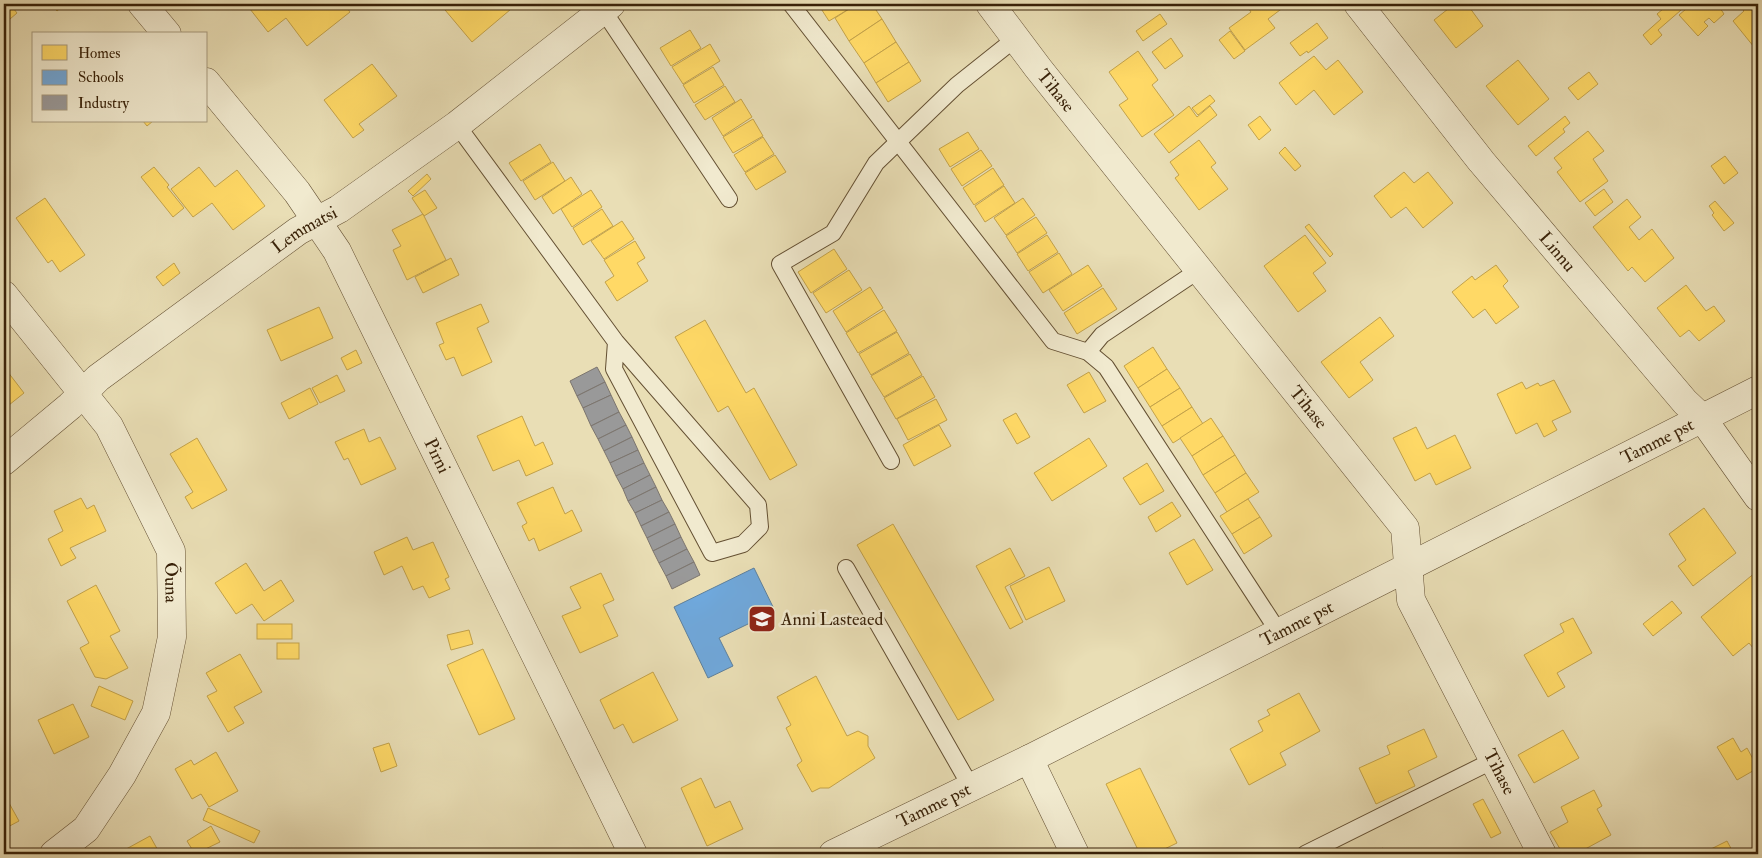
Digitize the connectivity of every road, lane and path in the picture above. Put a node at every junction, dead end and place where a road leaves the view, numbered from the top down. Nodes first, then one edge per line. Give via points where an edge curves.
1 (142, 4) edge
2 (790, 4) edge
3 (990, 4) edge
4 (1358, 4) edge
5 (607, 7) edge
6 (165, 32) edge
7 (1016, 38) junction
8 (208, 84) edge
9 (458, 125) junction
10 (899, 142) junction
11 (729, 199) dead end
12 (316, 221) junction
13 (1199, 270) junction
14 (4, 295) edge
15 (616, 342) junction
16 (1088, 352) junction
17 (1758, 390) edge
18 (82, 393) junction
19 (1702, 418) junction
20 (4, 461) edge
21 (891, 461) dead end
22 (1758, 496) edge
23 (1408, 565) junction
24 (846, 568) dead end
25 (1278, 632) junction
26 (1029, 759) junction
27 (1494, 760) junction
28 (971, 787) junction
29 (54, 854) edge
30 (633, 854) edge
31 (833, 854) edge
32 (1075, 854) edge
33 (1305, 854) edge
34 (1542, 854) edge

1 - 6 street
2 - 10 lane
3 - 7 street, Tihase
4 - 19 street, Linnu via 1488,168 1684,402
5 - 9 street, Lemmatsi
5 - 11 lane
7 - 10 lane via 957,85
7 - 13 street, Tihase
8 - 12 street, Pirni via 297,192
9 - 12 street, Lemmatsi via 339,209
9 - 15 lane
10 - 16 lane via 1053,341
10 - 21 lane via 876,163 834,232 780,264
12 - 18 street, Lemmatsi via 98,378
12 - 30 street, Pirni via 336,251
13 - 16 lane via 1102,335
13 - 23 street, Tihase via 1405,528
14 - 18 street, Õuna
15 - 15 lane via 758,505 760,527 743,544 712,553 614,369
16 - 25 lane via 1106,367
17 - 19 street, Tamme pst
18 - 20 street, Lemmatsi
18 - 29 street, Õuna via 109,426 171,551 172,637 156,713 122,775 86,829
19 - 22 street, Linnu
19 - 23 street, Tamme pst
23 - 25 street, Tamme pst
23 - 27 street, Tihase via 1411,600
24 - 28 lane
25 - 26 street, Tamme pst
26 - 28 street, Tamme pst
26 - 32 street
27 - 33 lane
27 - 34 street, Tihase
28 - 31 street, Tamme pst

